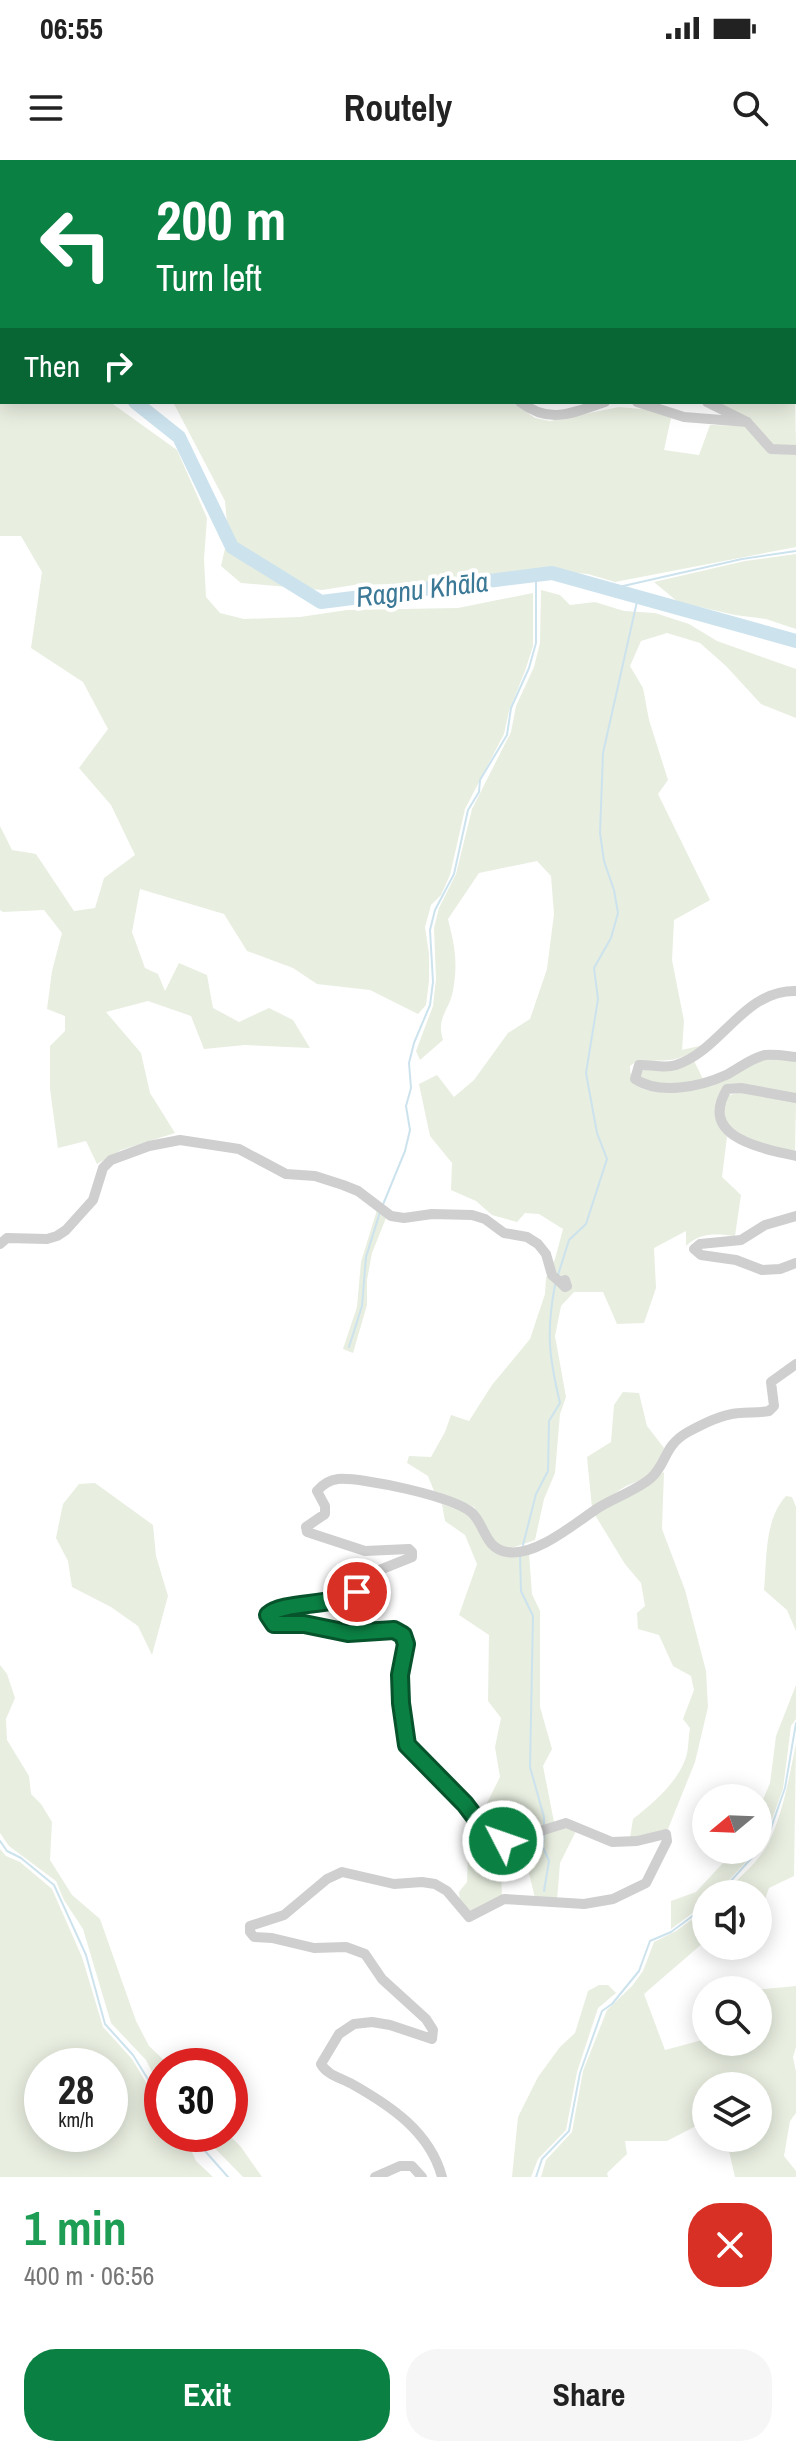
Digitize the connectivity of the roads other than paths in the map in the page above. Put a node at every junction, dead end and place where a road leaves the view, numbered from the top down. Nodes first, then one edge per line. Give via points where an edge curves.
1 (523, 404) edge
2 (598, 404) edge
3 (643, 404) edge
4 (711, 404) edge
5 (747, 422) junction
6 (796, 450) edge
7 (796, 991) edge
8 (796, 1057) edge
9 (796, 1098) edge
10 (796, 1156) edge
11 (796, 1216) edge
12 (0, 1244) edge
13 (796, 1263) edge
14 (561, 1283) dead end
15 (796, 1364) edge
16 (375, 2177) edge
17 (422, 2177) edge
18 (442, 2177) edge

1 - 2 street via 556,416
3 - 5 street via 684,417
4 - 5 street
5 - 6 street via 771,449
7 - 8 street via 770,994 691,1059 660,1068 639,1065 635,1079 656,1087 690,1086 764,1055
9 - 10 street via 727,1089 719,1117 731,1135
11 - 13 street via 765,1225 741,1240 694,1249 762,1270
12 - 14 street via 7,1238 57,1236 93,1200 103,1168 111,1160 180,1140 239,1149 286,1174 343,1185 391,1216 485,1219 504,1233 538,1244
15 - 18 street via 771,1382 774,1406 769,1411 723,1416 688,1432 669,1447 644,1484 519,1552 505,1552 491,1543 471,1511 418,1492 336,1479 317,1491 325,1514 306,1527 307,1532 365,1551 409,1549 412,1557 377,1571 349,1597 278,1609 268,1615 270,1620 348,1633 394,1630 403,1635 401,1703 407,1745 495,1841 566,1823 612,1842 666,1834 646,1883 598,1902 504,1899 469,1917 435,1884 394,1884 342,1872 284,1915 250,1926 254,1937 314,1948 346,1947 365,1954 382,1979 426,2019 432,2039 390,2025 354,2024 339,2034 321,2064 413,2127 432,2149
16 - 17 street via 400,2166 412,2166

